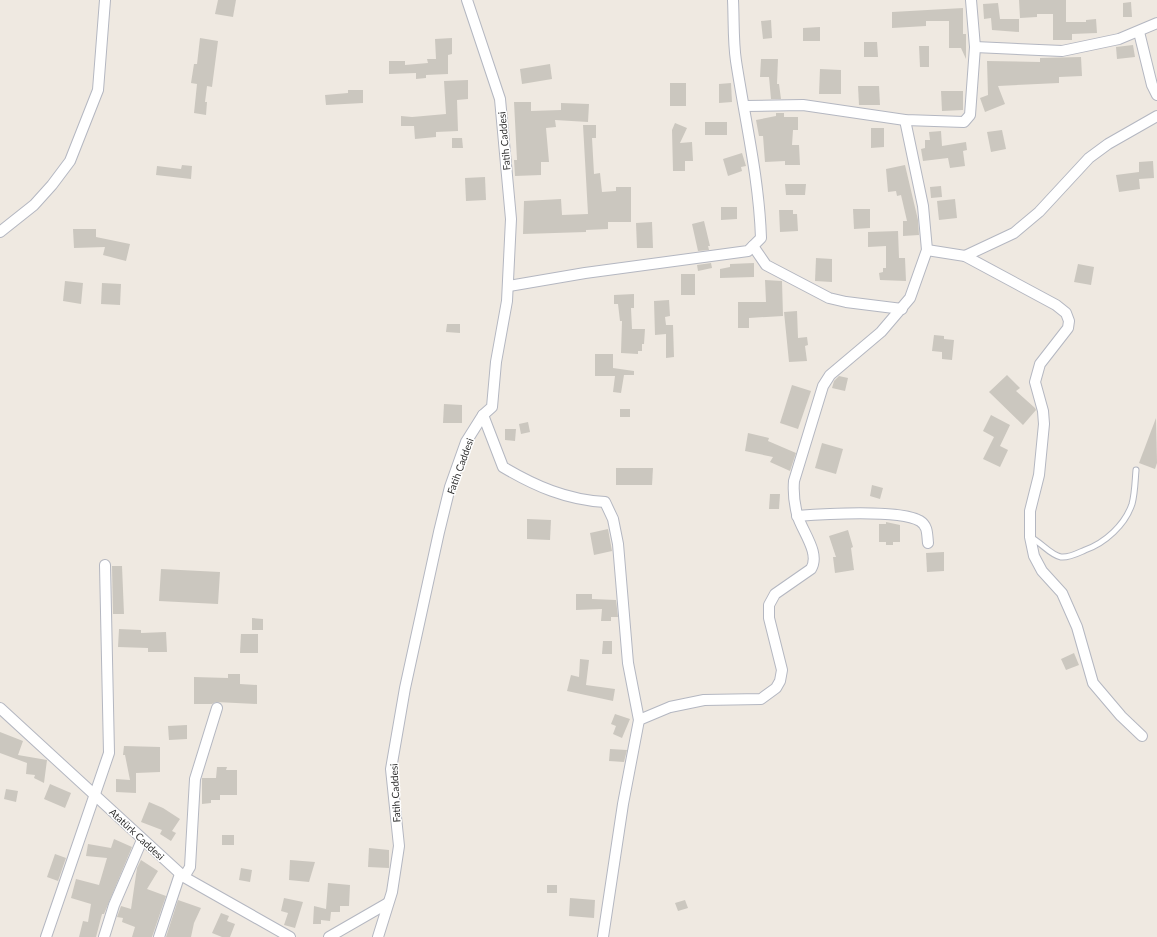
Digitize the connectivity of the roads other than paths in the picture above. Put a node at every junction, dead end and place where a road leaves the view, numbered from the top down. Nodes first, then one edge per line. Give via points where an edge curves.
1 (106, 0) edge
2 (467, 0) edge
3 (733, 0) edge
4 (971, 0) edge
5 (1157, 23) edge
6 (1139, 32) junction
7 (975, 47) junction
8 (1157, 95) edge
9 (745, 106) junction
10 (1157, 116) edge
11 (905, 120) junction
12 (0, 232) edge
13 (753, 246) junction
14 (927, 250) junction
15 (965, 256) junction
16 (509, 286) junction
17 (902, 309) junction
18 (483, 416) junction
19 (1136, 470) dead end
20 (797, 516) junction
21 (1030, 537) junction
22 (928, 543) dead end
23 (105, 564) dead end
24 (0, 708) edge
25 (217, 708) dead end
26 (639, 720) junction
27 (1142, 736) dead end
28 (96, 796) junction
29 (142, 840) junction
30 (182, 876) junction
31 (388, 903) junction
32 (46, 937) edge
33 (104, 937) edge
34 (159, 937) edge
35 (290, 937) edge
36 (329, 937) edge
37 (378, 937) edge
38 (603, 937) edge

1 - 12 street via 98,90 70,161 34,205
2 - 16 street, Fatih Caddesi via 500,99 511,219
3 - 9 street via 736,60
4 - 7 street
5 - 6 street
6 - 7 street via 1120,39 1062,51
6 - 8 street via 1152,85
7 - 11 street via 970,115 964,122
9 - 11 street via 803,105
9 - 13 street via 760,214 761,238
10 - 15 street via 1089,158 1039,212 1014,233
11 - 14 street via 923,206
13 - 16 street via 748,251
13 - 17 street via 766,265 829,298
14 - 15 street
14 - 17 street via 910,298
15 - 21 street via 1056,305 1066,313 1069,321 1068,328 1040,364 1035,382 1044,424 1039,475 1030,511
16 - 18 street, Fatih Caddesi via 496,362 492,407
17 - 20 street via 881,332 830,375 823,386 794,481 792,497
18 - 26 street via 503,467 535,485 586,501 605,502 613,519 618,544 628,663
18 - 31 street, Fatih Caddesi via 466,442 450,488 405,688 391,769 399,846
19 - 21 lane via 1132,504 1114,532 1097,546 1062,557 1054,555 1039,541
20 - 22 street via 901,516 924,525
20 - 26 street via 812,550 814,564 811,569 775,594 769,605 769,618 782,670 776,688 761,698 704,700 670,707
21 - 27 street via 1034,556 1042,571 1062,592 1077,627 1093,683
23 - 28 street via 109,753
24 - 28 street, Atatürk Caddesi
25 - 30 street via 195,780 190,867
26 - 38 street via 623,804
28 - 29 street, Atatürk Caddesi
28 - 32 street
29 - 30 street, Atatürk Caddesi
29 - 33 street via 114,905
30 - 34 street
30 - 35 street, Atatürk Caddesi
31 - 36 street
31 - 37 street, Fatih Caddesi

